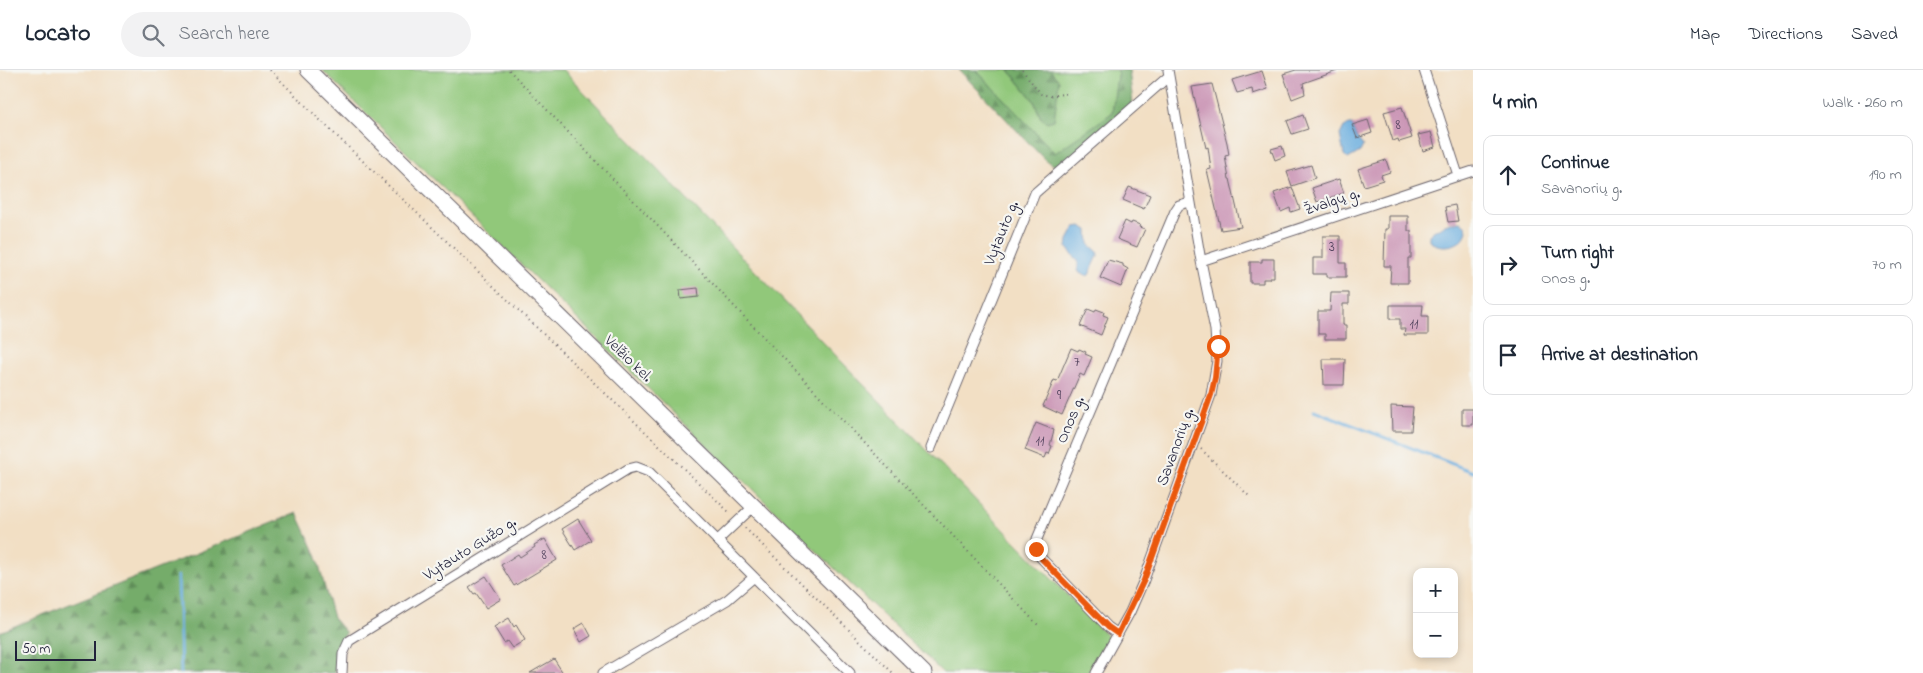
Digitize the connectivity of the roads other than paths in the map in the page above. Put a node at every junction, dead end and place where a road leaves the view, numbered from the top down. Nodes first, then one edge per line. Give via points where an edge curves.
1 (308, 70) edge
2 (1424, 70) edge
3 (1168, 72) edge
4 (1473, 171) edge
5 (1458, 175) junction
6 (1190, 202) junction
7 (1201, 262) junction
8 (931, 448) dead end
9 (754, 506) junction
10 (718, 540) junction
11 (754, 577) junction
12 (1118, 634) junction
13 (342, 673) edge
14 (603, 673) edge
15 (850, 673) edge
16 (924, 673) edge
17 (1096, 673) edge

1 - 9 main road, Velžio kel.
2 - 5 street
3 - 6 street, Savanorių g.
3 - 8 street, Vytauto g. via 1035,193
4 - 5 street, Žvalgų g.
5 - 7 street, Žvalgų g.
6 - 7 street, Savanorių g.
6 - 12 street, Onos g. via 1179,205 1175,211 1036,539 1036,549 1041,558
7 - 12 street, Savanorių g. via 1215,330 1217,361 1211,395 1144,580
9 - 10 street
9 - 16 main road, Velžio kel.
10 - 11 street
10 - 13 street, Vytauto Gužo g. via 649,472 636,466 628,468 349,641 343,654
11 - 14 street via 727,600
11 - 15 street
12 - 17 street, Savanorių g.

